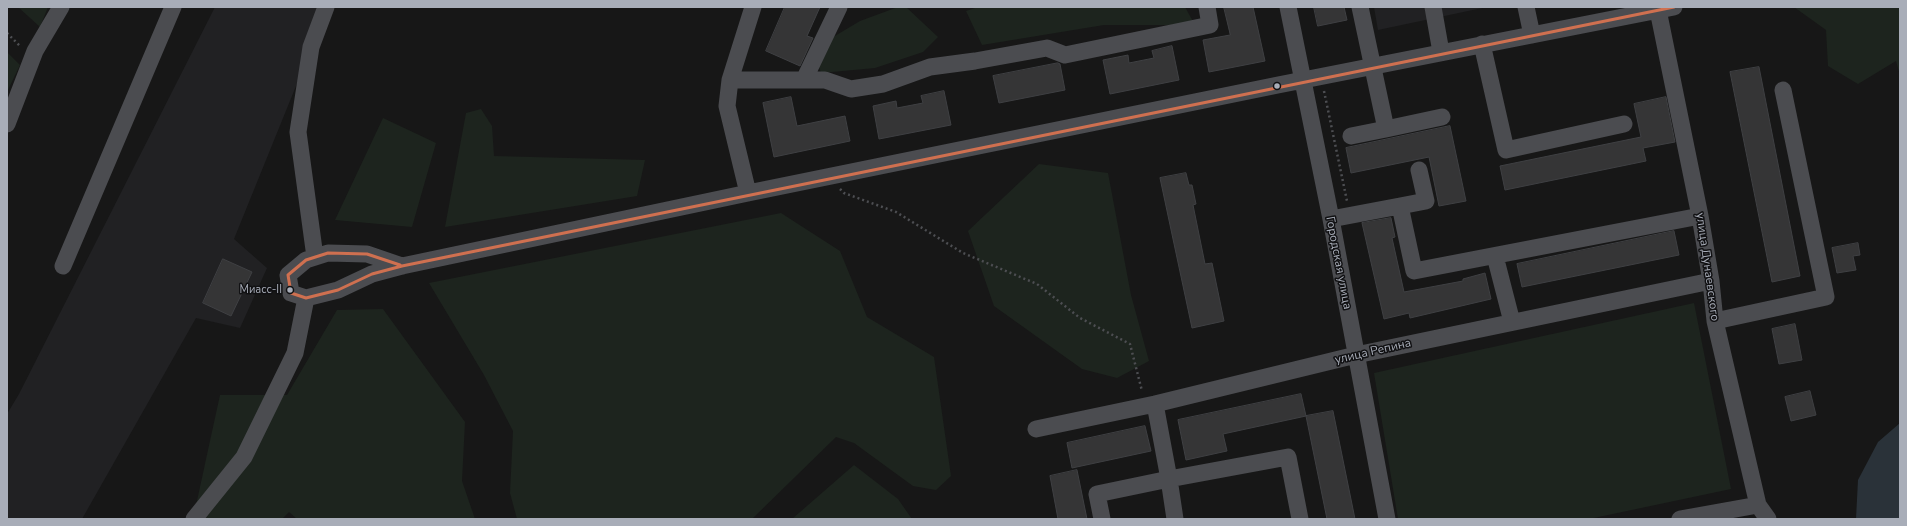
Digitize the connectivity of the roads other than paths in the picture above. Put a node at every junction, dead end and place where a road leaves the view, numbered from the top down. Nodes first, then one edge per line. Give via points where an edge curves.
1 (61, 7) edge
2 (173, 7) edge
3 (326, 7) edge
4 (753, 7) edge
5 (839, 7) edge
6 (1207, 7) edge
7 (1288, 7) edge
8 (1360, 7) edge
9 (1433, 7) edge
10 (1526, 7) edge
11 (1666, 9) edge
12 (1532, 35) junction
13 (1482, 44) junction
14 (1442, 52) junction
15 (1372, 66) junction
16 (730, 80) junction
17 (804, 80) junction
18 (1302, 80) junction
19 (1783, 90) dead end
20 (1442, 117) dead end
21 (7, 124) edge
22 (1624, 124) dead end
23 (1386, 129) junction
24 (1350, 136) dead end
25 (1419, 170) dead end
26 (748, 193) junction
27 (1400, 206) junction
28 (1700, 216) junction
29 (1330, 219) junction
30 (1495, 256) junction
31 (315, 257) junction
32 (63, 266) dead end
33 (402, 266) junction
34 (1711, 281) junction
35 (306, 298) junction
36 (1715, 321) junction
37 (1512, 322) junction
38 (1356, 355) junction
39 (1155, 404) junction
40 (1036, 429) dead end
41 (1169, 479) junction
42 (1758, 506) junction
43 (194, 519) edge
44 (1102, 519) edge
45 (1175, 519) edge
46 (1300, 519) edge
47 (1387, 519) edge
48 (1680, 519) edge
49 (1768, 519) edge

1 - 21 street via 35,51
2 - 32 street
3 - 31 street via 311,47 298,132
4 - 16 street
5 - 17 street
6 - 17 street via 1210,25 1065,55 1047,48 930,67 883,84 851,89 825,80
7 - 18 street, Городская улица
8 - 15 street
9 - 14 street
10 - 12 street
11 - 12 street
11 - 28 street, улица Дунаевского
12 - 13 street
13 - 14 street
13 - 22 street via 1506,150
14 - 15 street
15 - 18 street
15 - 23 street
16 - 17 street
16 - 26 street via 727,106
18 - 26 street
18 - 29 street, Городская улица
19 - 36 street via 1826,297
20 - 23 street
23 - 24 street
25 - 27 street via 1426,201
26 - 33 street
27 - 29 street
27 - 30 street via 1414,271
28 - 30 street
28 - 34 street, улица Дунаевского
29 - 38 street, Городская улица
30 - 37 street
31 - 33 street via 328,253 367,254
31 - 35 street via 306,260 288,275 291,293
33 - 35 street via 372,274 338,290
34 - 36 street, улица Дунаевского
34 - 37 street, улица Репина
35 - 43 street via 295,353 244,457
36 - 42 street, улица Дунаевского
37 - 38 street, улица Репина
38 - 39 street, улица Репина
38 - 47 street, Городская улица
39 - 40 street, улица Репина
39 - 41 street
41 - 44 street via 1098,494
41 - 45 street
41 - 46 street via 1288,457
42 - 48 street
42 - 49 street, улица Дунаевского

